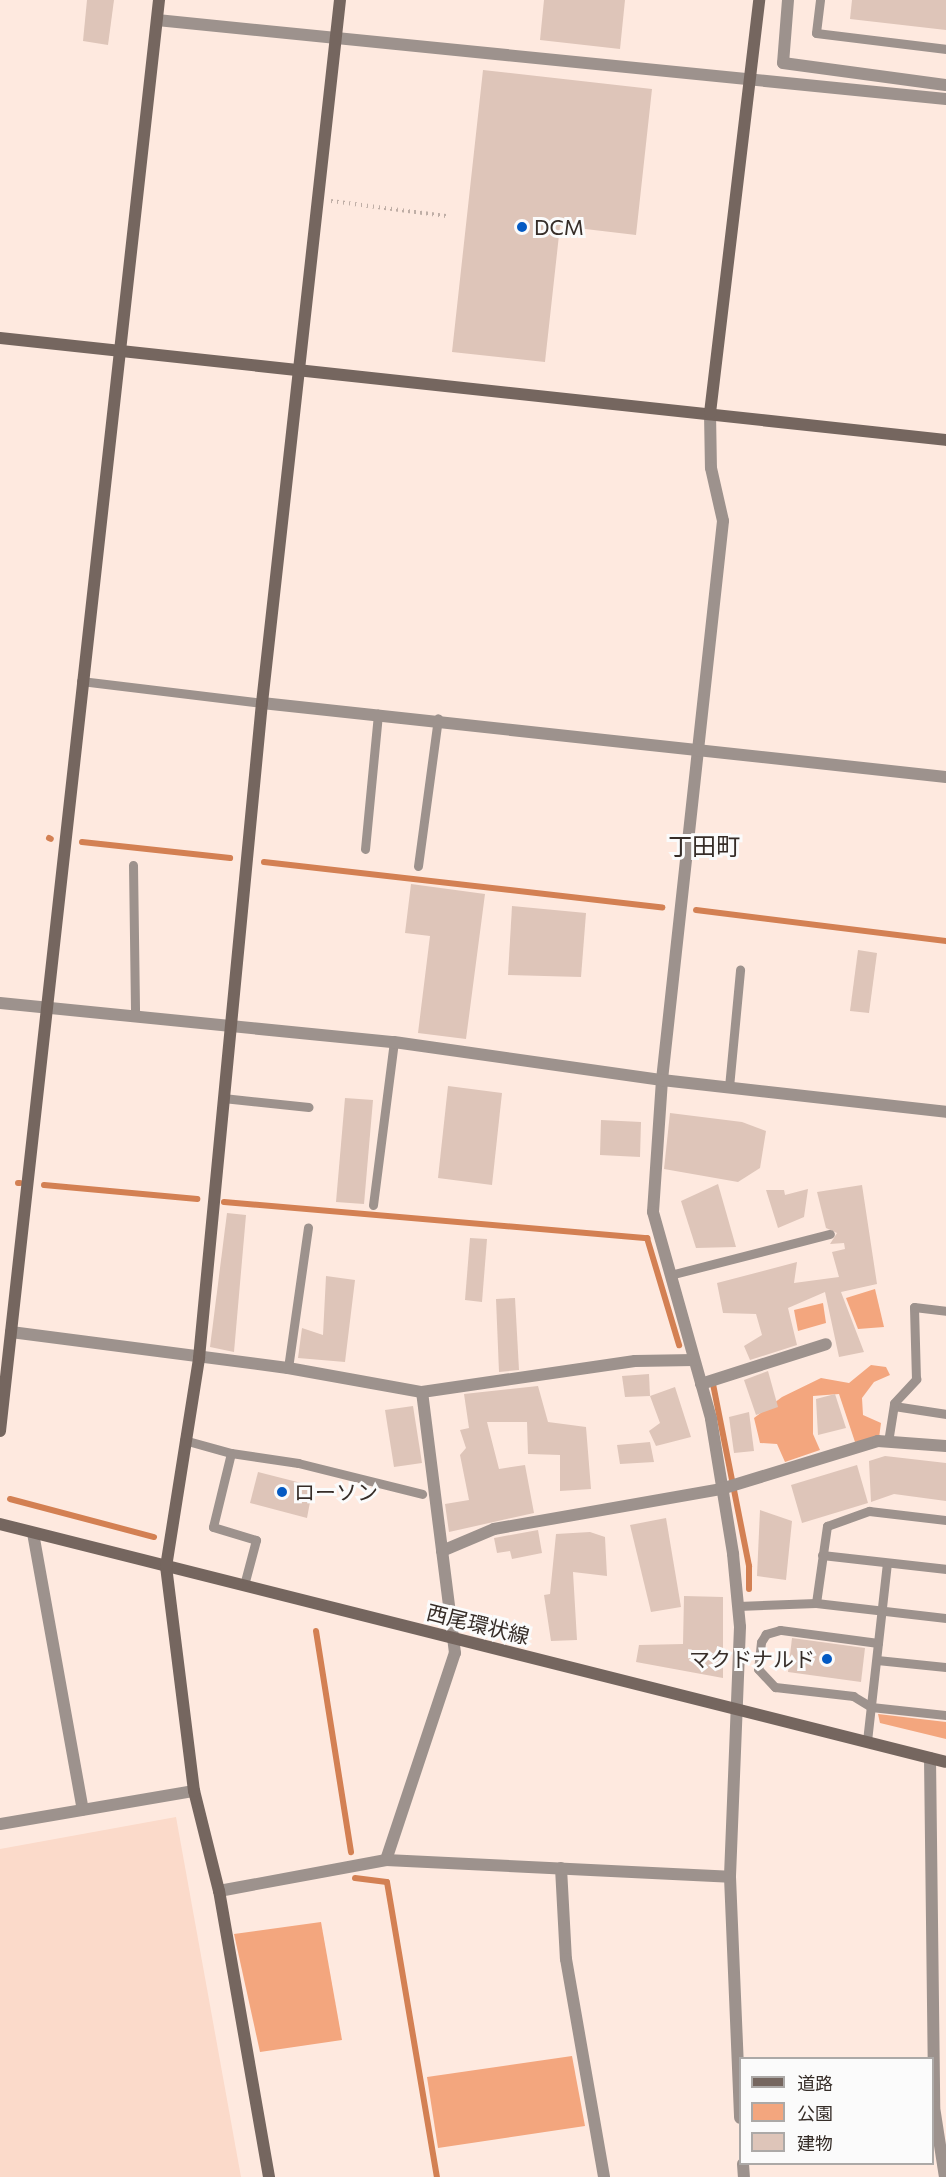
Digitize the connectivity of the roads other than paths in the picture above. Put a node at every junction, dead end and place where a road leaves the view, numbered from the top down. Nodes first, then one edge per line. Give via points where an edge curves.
1 (159, 0) edge
2 (340, 0) edge
3 (759, 0) edge
4 (788, 0) edge
5 (820, 0) edge
6 (157, 20) junction
7 (336, 38) junction
8 (946, 49) edge
9 (750, 79) junction
10 (946, 86) edge
11 (946, 99) edge
12 (0, 338) edge
13 (118, 351) junction
14 (299, 370) junction
15 (710, 413) junction
16 (946, 440) edge
17 (81, 681) junction
18 (262, 703) junction
19 (378, 714) junction
20 (438, 718) junction
21 (698, 749) junction
22 (946, 777) edge
23 (364, 849) dead end
24 (133, 865) dead end
25 (418, 866) dead end
26 (740, 970) dead end
27 (0, 1003) edge
28 (47, 1008) junction
29 (135, 1016) junction
30 (230, 1025) junction
31 (394, 1042) junction
32 (662, 1080) junction
33 (729, 1087) junction
34 (223, 1098) junction
35 (309, 1107) dead end
36 (946, 1112) edge
37 (373, 1205) dead end
38 (308, 1227) dead end
39 (830, 1234) dead end
40 (670, 1275) junction
41 (946, 1311) edge
42 (11, 1332) junction
43 (826, 1344) dead end
44 (199, 1358) junction
45 (694, 1360) junction
46 (288, 1368) junction
47 (701, 1384) junction
48 (422, 1392) junction
49 (894, 1406) junction
50 (946, 1414) edge
51 (0, 1431) edge
52 (184, 1440) junction
53 (888, 1442) junction
54 (946, 1446) edge
55 (231, 1453) junction
56 (725, 1488) junction
57 (422, 1494) dead end
58 (946, 1520) edge
59 (0, 1524) edge
60 (33, 1533) junction
61 (442, 1551) junction
62 (822, 1556) junction
63 (887, 1563) junction
64 (166, 1568) junction
65 (946, 1569) edge
66 (244, 1585) junction
67 (816, 1603) junction
68 (738, 1606) junction
69 (882, 1611) junction
70 (946, 1618) edge
71 (453, 1638) junction
72 (878, 1643) junction
73 (877, 1660) junction
74 (946, 1667) edge
75 (871, 1707) junction
76 (736, 1709) junction
77 (946, 1715) edge
78 (867, 1741) junction
79 (930, 1758) junction
80 (946, 1762) edge
81 (194, 1791) junction
82 (83, 1810) junction
83 (0, 1824) edge
84 (386, 1860) junction
85 (561, 1868) junction
86 (730, 1877) junction
87 (219, 1891) junction
88 (933, 2057) edge
89 (739, 2074) edge
90 (934, 2107) edge
91 (268, 2177) edge
92 (604, 2177) edge
93 (945, 2177) edge

1 - 6 street
2 - 7 street
3 - 9 street
4 - 10 street via 783,63
5 - 8 lane via 816,33
6 - 7 street
6 - 13 street
7 - 9 street
7 - 14 street
9 - 11 street
9 - 15 street
12 - 13 street
13 - 14 street
13 - 17 street
14 - 15 street
14 - 18 street
15 - 16 street
15 - 21 street via 711,468 723,521
17 - 18 lane
17 - 28 street
18 - 19 street
18 - 30 street
19 - 20 street
19 - 23 lane
20 - 21 street
20 - 25 lane
21 - 22 street
21 - 32 street
24 - 29 lane
26 - 33 lane
27 - 28 street
28 - 29 street
28 - 42 street
29 - 30 street
30 - 31 street
30 - 34 street
31 - 32 street
31 - 37 lane
32 - 33 street
32 - 40 street via 652,1212
33 - 36 street
34 - 35 lane
34 - 44 street
38 - 46 lane
39 - 40 lane
40 - 45 street
41 - 49 lane via 914,1307 916,1379
42 - 44 street
42 - 51 street
43 - 47 street
44 - 46 street
44 - 52 street
45 - 47 street
45 - 48 street via 635,1361
46 - 48 street
47 - 56 street
48 - 61 street
49 - 50 lane
49 - 53 lane
52 - 55 lane
52 - 64 street
53 - 54 street
53 - 56 street
55 - 57 lane via 298,1463
55 - 66 lane via 213,1527 256,1540
56 - 61 street via 494,1529
56 - 68 street
58 - 62 lane via 869,1511 826,1526
59 - 60 street, 西尾環状線
60 - 64 street, 西尾環状線
60 - 82 street
61 - 71 street
62 - 63 lane
62 - 67 lane
63 - 65 lane
63 - 69 lane
64 - 66 street, 西尾環状線
64 - 81 street
66 - 71 street, 西尾環状線
67 - 68 lane
67 - 69 lane
68 - 76 street
69 - 70 lane
69 - 72 lane
71 - 76 street, 西尾環状線
71 - 84 street via 455,1653 431,1736
72 - 73 lane
72 - 75 lane via 780,1630 766,1634 761,1642 758,1669 775,1687 853,1696
73 - 74 lane
73 - 75 lane
75 - 77 lane
75 - 78 lane
76 - 78 street, 西尾環状線
76 - 86 street
78 - 79 street, 西尾環状線
79 - 80 street, 西尾環状線
79 - 88 street
81 - 82 street
81 - 87 street
82 - 83 street
84 - 85 street
84 - 87 street
85 - 86 street
85 - 92 street via 566,1959
86 - 89 street
87 - 91 street
90 - 93 street

